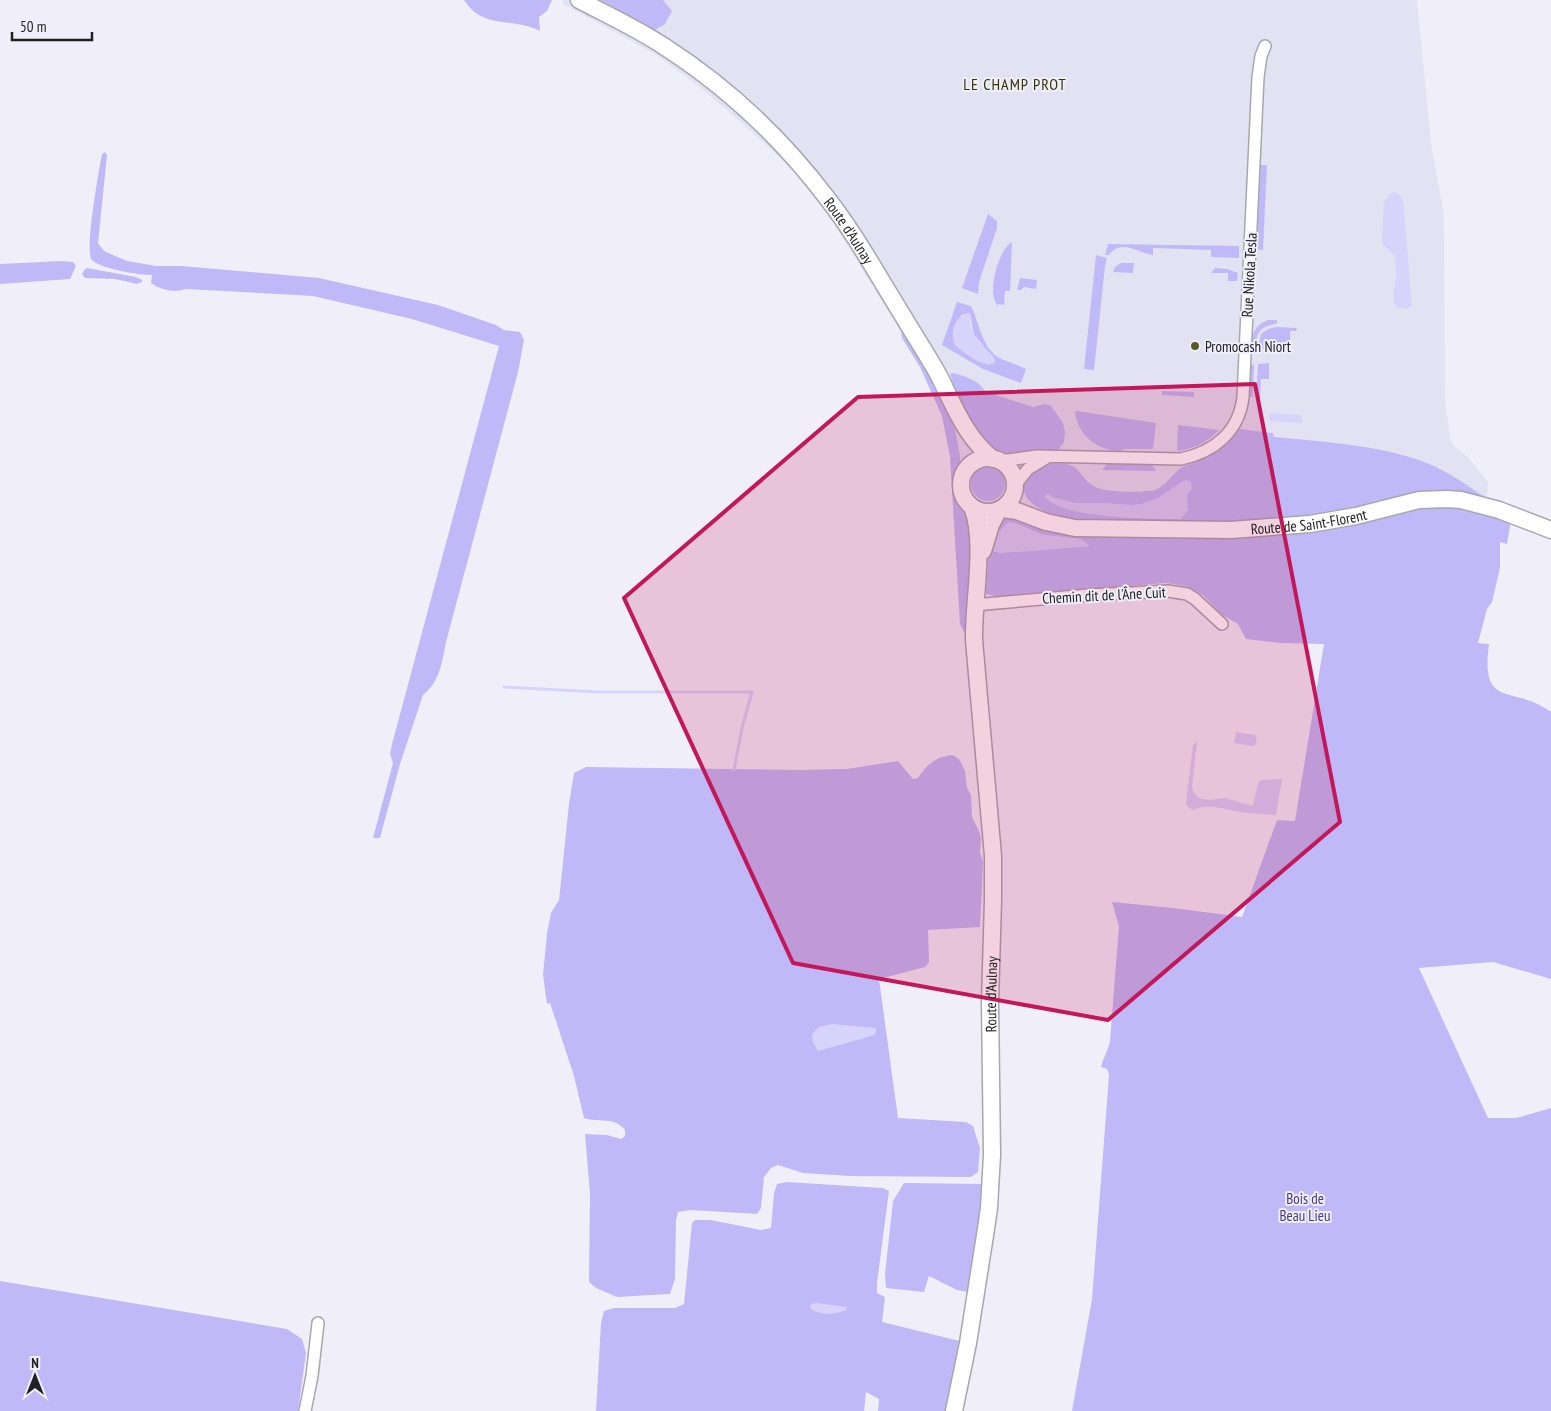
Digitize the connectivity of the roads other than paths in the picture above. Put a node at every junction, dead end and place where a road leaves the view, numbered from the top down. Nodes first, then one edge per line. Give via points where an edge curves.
1 (579, 0) edge
2 (1266, 46) dead end
3 (961, 422) junction
4 (1048, 457) junction
5 (996, 460) junction
6 (967, 468) junction
7 (1016, 486) junction
8 (972, 507) junction
9 (1000, 510) junction
10 (1058, 526) junction
11 (1551, 530) edge
12 (977, 575) junction
13 (974, 605) junction
14 (1222, 624) dead end
15 (318, 1323) dead end
16 (304, 1411) edge
17 (954, 1411) edge

1 - 3 street, Route d'Aulnay via 665,47 743,107 784,147 846,224 924,350
2 - 4 street, Rue Nikola Tesla via 1258,77 1243,397 1234,425 1225,438 1210,449 1181,459
3 - 5 street, Route d'Aulnay via 979,446
3 - 6 street, Route d'Aulnay
4 - 5 street, Rue Nikola Tesla
4 - 7 street via 1028,469
5 - 6 street via 981,459
5 - 7 street via 1009,468
6 - 8 street via 962,476 961,491
7 - 9 street via 1011,500
7 - 10 street, Route de Saint-Florent via 1031,507
8 - 9 street via 982,512
8 - 12 street, Route d'Aulnay via 978,532
9 - 10 street, Route de Saint-Florent via 1017,511
9 - 12 street, Route d'Aulnay via 988,532
10 - 11 street, Route de Saint-Florent via 1090,530 1270,528 1332,520 1434,499 1477,504
12 - 13 street, Route d'Aulnay
13 - 14 street, Chemin dit de l'Âne Cuit via 1088,594 1168,591 1187,594
13 - 17 street, Route d'Aulnay via 974,640 993,856 990,1002 992,1155 986,1229
15 - 16 street

